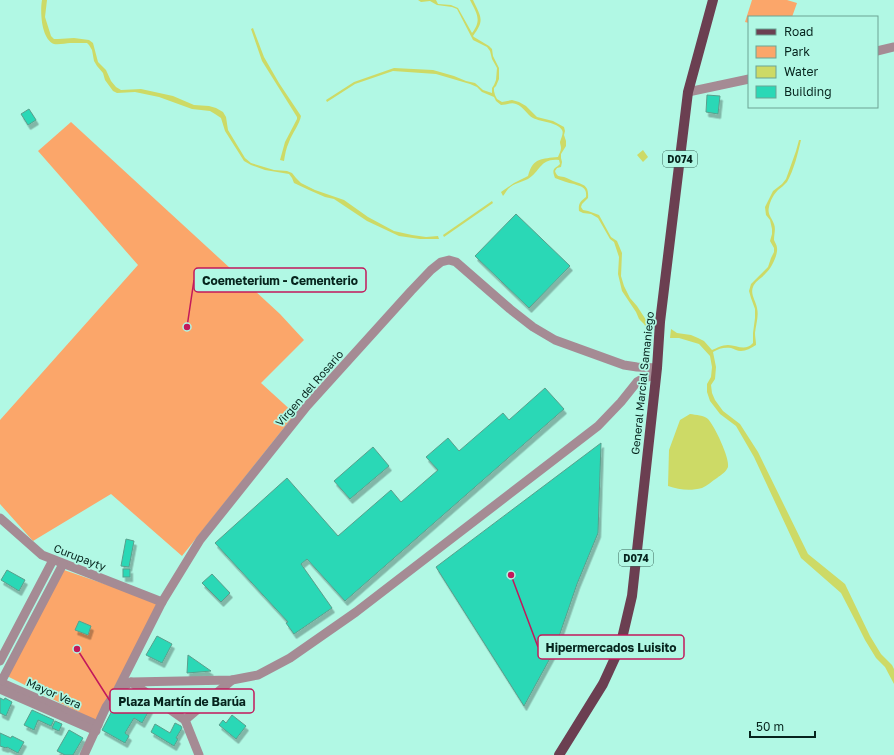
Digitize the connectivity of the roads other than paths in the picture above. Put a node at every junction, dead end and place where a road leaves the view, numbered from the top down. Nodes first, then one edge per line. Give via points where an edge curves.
1 (713, 0) edge
2 (894, 47) edge
3 (878, 51) edge
4 (748, 79) edge
5 (688, 92) junction
6 (656, 372) junction
7 (0, 518) edge
8 (53, 560) junction
9 (63, 564) junction
10 (162, 602) junction
11 (0, 661) edge
12 (232, 680) junction
13 (131, 682) junction
14 (0, 684) edge
15 (117, 691) junction
16 (185, 720) junction
17 (97, 728) junction
18 (84, 755) edge
19 (199, 755) edge
20 (559, 755) edge

1 - 5 main road, General Marcial Samaniego / D074
2 - 3 street
4 - 5 street
5 - 6 main road, General Marcial Samaniego / D074
6 - 10 street, Virgen del Rosario via 591,354 555,340 510,309 456,262 441,262 411,291 307,406 200,540
6 - 12 street via 636,382 598,426 356,612 290,658 258,675
6 - 20 main road, General Marcial Samaniego / D074 via 632,596 620,647 603,684
7 - 8 street, Curupayty via 42,555
8 - 9 street, Curupayty
8 - 11 street
9 - 10 street, Curupayty
9 - 14 street
10 - 15 street, Virgen del Rosario
12 - 13 street
12 - 16 street
13 - 15 street
13 - 16 street
14 - 17 street, Mayor Vera
15 - 17 street, Virgen del Rosario via 106,707
16 - 19 street
17 - 18 street, Virgen del Rosario

